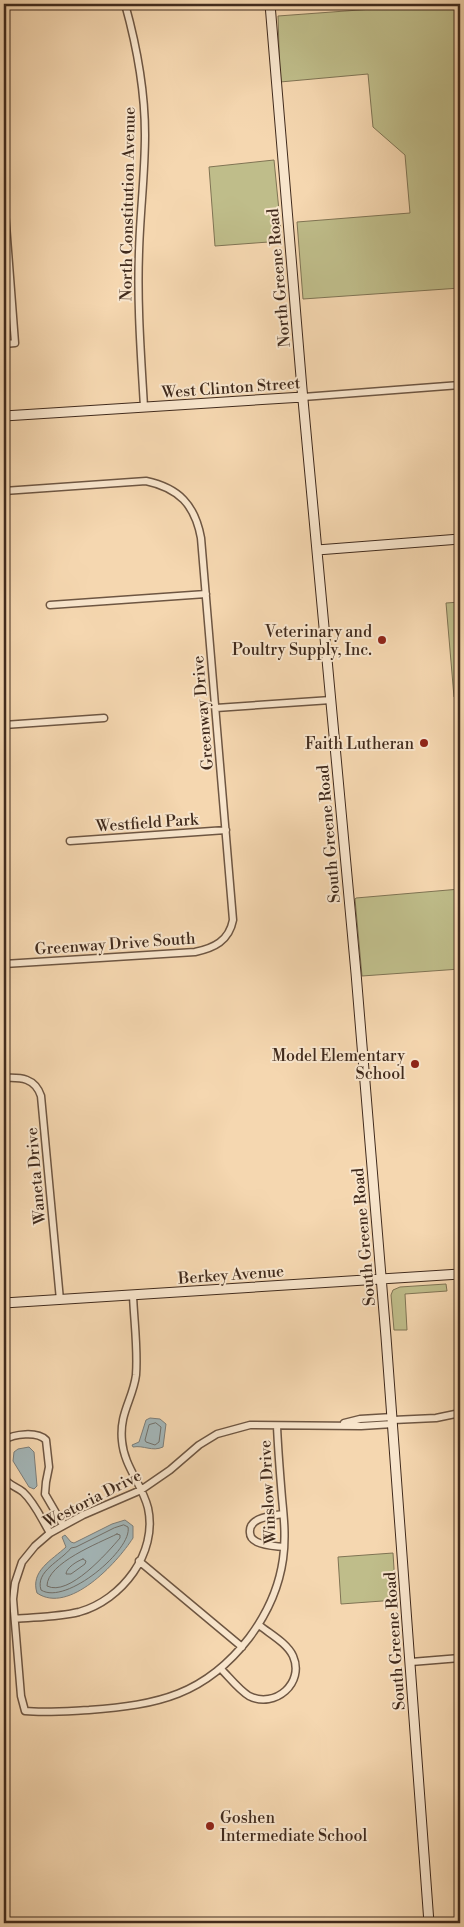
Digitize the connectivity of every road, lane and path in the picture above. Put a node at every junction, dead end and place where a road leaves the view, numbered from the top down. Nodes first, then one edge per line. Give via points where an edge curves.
1 (126, 4) edge
2 (270, 4) edge
3 (4, 198) edge
4 (4, 344) edge
5 (460, 385) edge
6 (303, 397) junction
7 (144, 407) junction
8 (4, 416) edge
9 (4, 491) edge
10 (460, 539) edge
11 (317, 550) junction
12 (206, 594) junction
13 (50, 605) dead end
14 (331, 700) junction
15 (216, 708) junction
16 (104, 718) dead end
17 (4, 725) edge
18 (226, 830) junction
19 (70, 841) dead end
20 (226, 938) joint
21 (4, 964) edge
22 (4, 1078) edge
23 (460, 1274) edge
24 (382, 1280) junction
25 (133, 1295) junction
26 (60, 1300) junction
27 (4, 1303) edge
28 (460, 1413) edge
29 (393, 1420) junction
30 (277, 1426) junction
31 (4, 1440) edge
32 (4, 1478) edge
33 (141, 1490) junction
34 (283, 1514) junction
35 (63, 1526) junction
36 (50, 1534) junction
37 (284, 1547) junction
38 (140, 1561) junction
39 (15, 1619) junction
40 (259, 1625) junction
41 (242, 1648) junction
42 (460, 1658) edge
43 (411, 1662) junction
44 (221, 1669) junction
45 (429, 1923) edge

1 - 7 street, North Constitution Avenue via 140,72 144,125 138,303
2 - 6 street, North Greene Road
3 - 4 street via 15,343
5 - 6 street, West Clinton Street
6 - 7 street, West Clinton Street
6 - 11 street, North Greene Road
7 - 8 street, West Clinton Street
9 - 12 street, Greenway Drive via 134,481 157,484 176,492 189,506 199,526
10 - 11 street
11 - 14 street, South Greene Road
12 - 13 street
12 - 15 street, Greenway Drive
14 - 15 street
14 - 24 street, South Greene Road
15 - 18 street, Greenway Drive
16 - 17 street
18 - 19 street, Westfield Park
18 - 20 street, Greenway Drive via 233,920
20 - 21 street, Greenway Drive South via 214,947 195,952
22 - 26 street, Waneta Drive via 28,1079 41,1096
23 - 24 street, Berkey Avenue
24 - 25 street, Berkey Avenue
24 - 29 street, South Greene Road
25 - 26 street, Berkey Avenue
25 - 33 street via 136,1376 121,1430 127,1462
26 - 27 street, Berkey Avenue
28 - 29 street, Westoria Drive
29 - 30 street, Westoria Drive via 361,1426
29 - 43 street, South Greene Road
30 - 33 street, Westoria Drive via 250,1425 217,1434
30 - 34 street, Winslow Drive
31 - 35 street via 12,1436 35,1435 46,1440 49,1466 45,1494
32 - 36 street via 28,1498
33 - 35 street, Westoria Drive
33 - 38 street via 148,1508 149,1526
34 - 37 street, Winslow Drive
34 - 37 street via 255,1521 250,1532 251,1538 258,1543
35 - 36 street, Westoria Drive
36 - 39 street, Westoria Drive via 28,1554 17,1572 13,1598
37 - 40 street, Winslow Drive via 281,1572
38 - 39 street via 126,1582 94,1606 64,1615
38 - 41 street
39 - 44 street, Westoria Drive via 25,1711 122,1708 144,1704 182,1693
40 - 41 street
40 - 44 street via 292,1656 296,1667 294,1680 287,1690 264,1700 248,1696
41 - 44 street
42 - 43 street
43 - 45 street, South Greene Road

